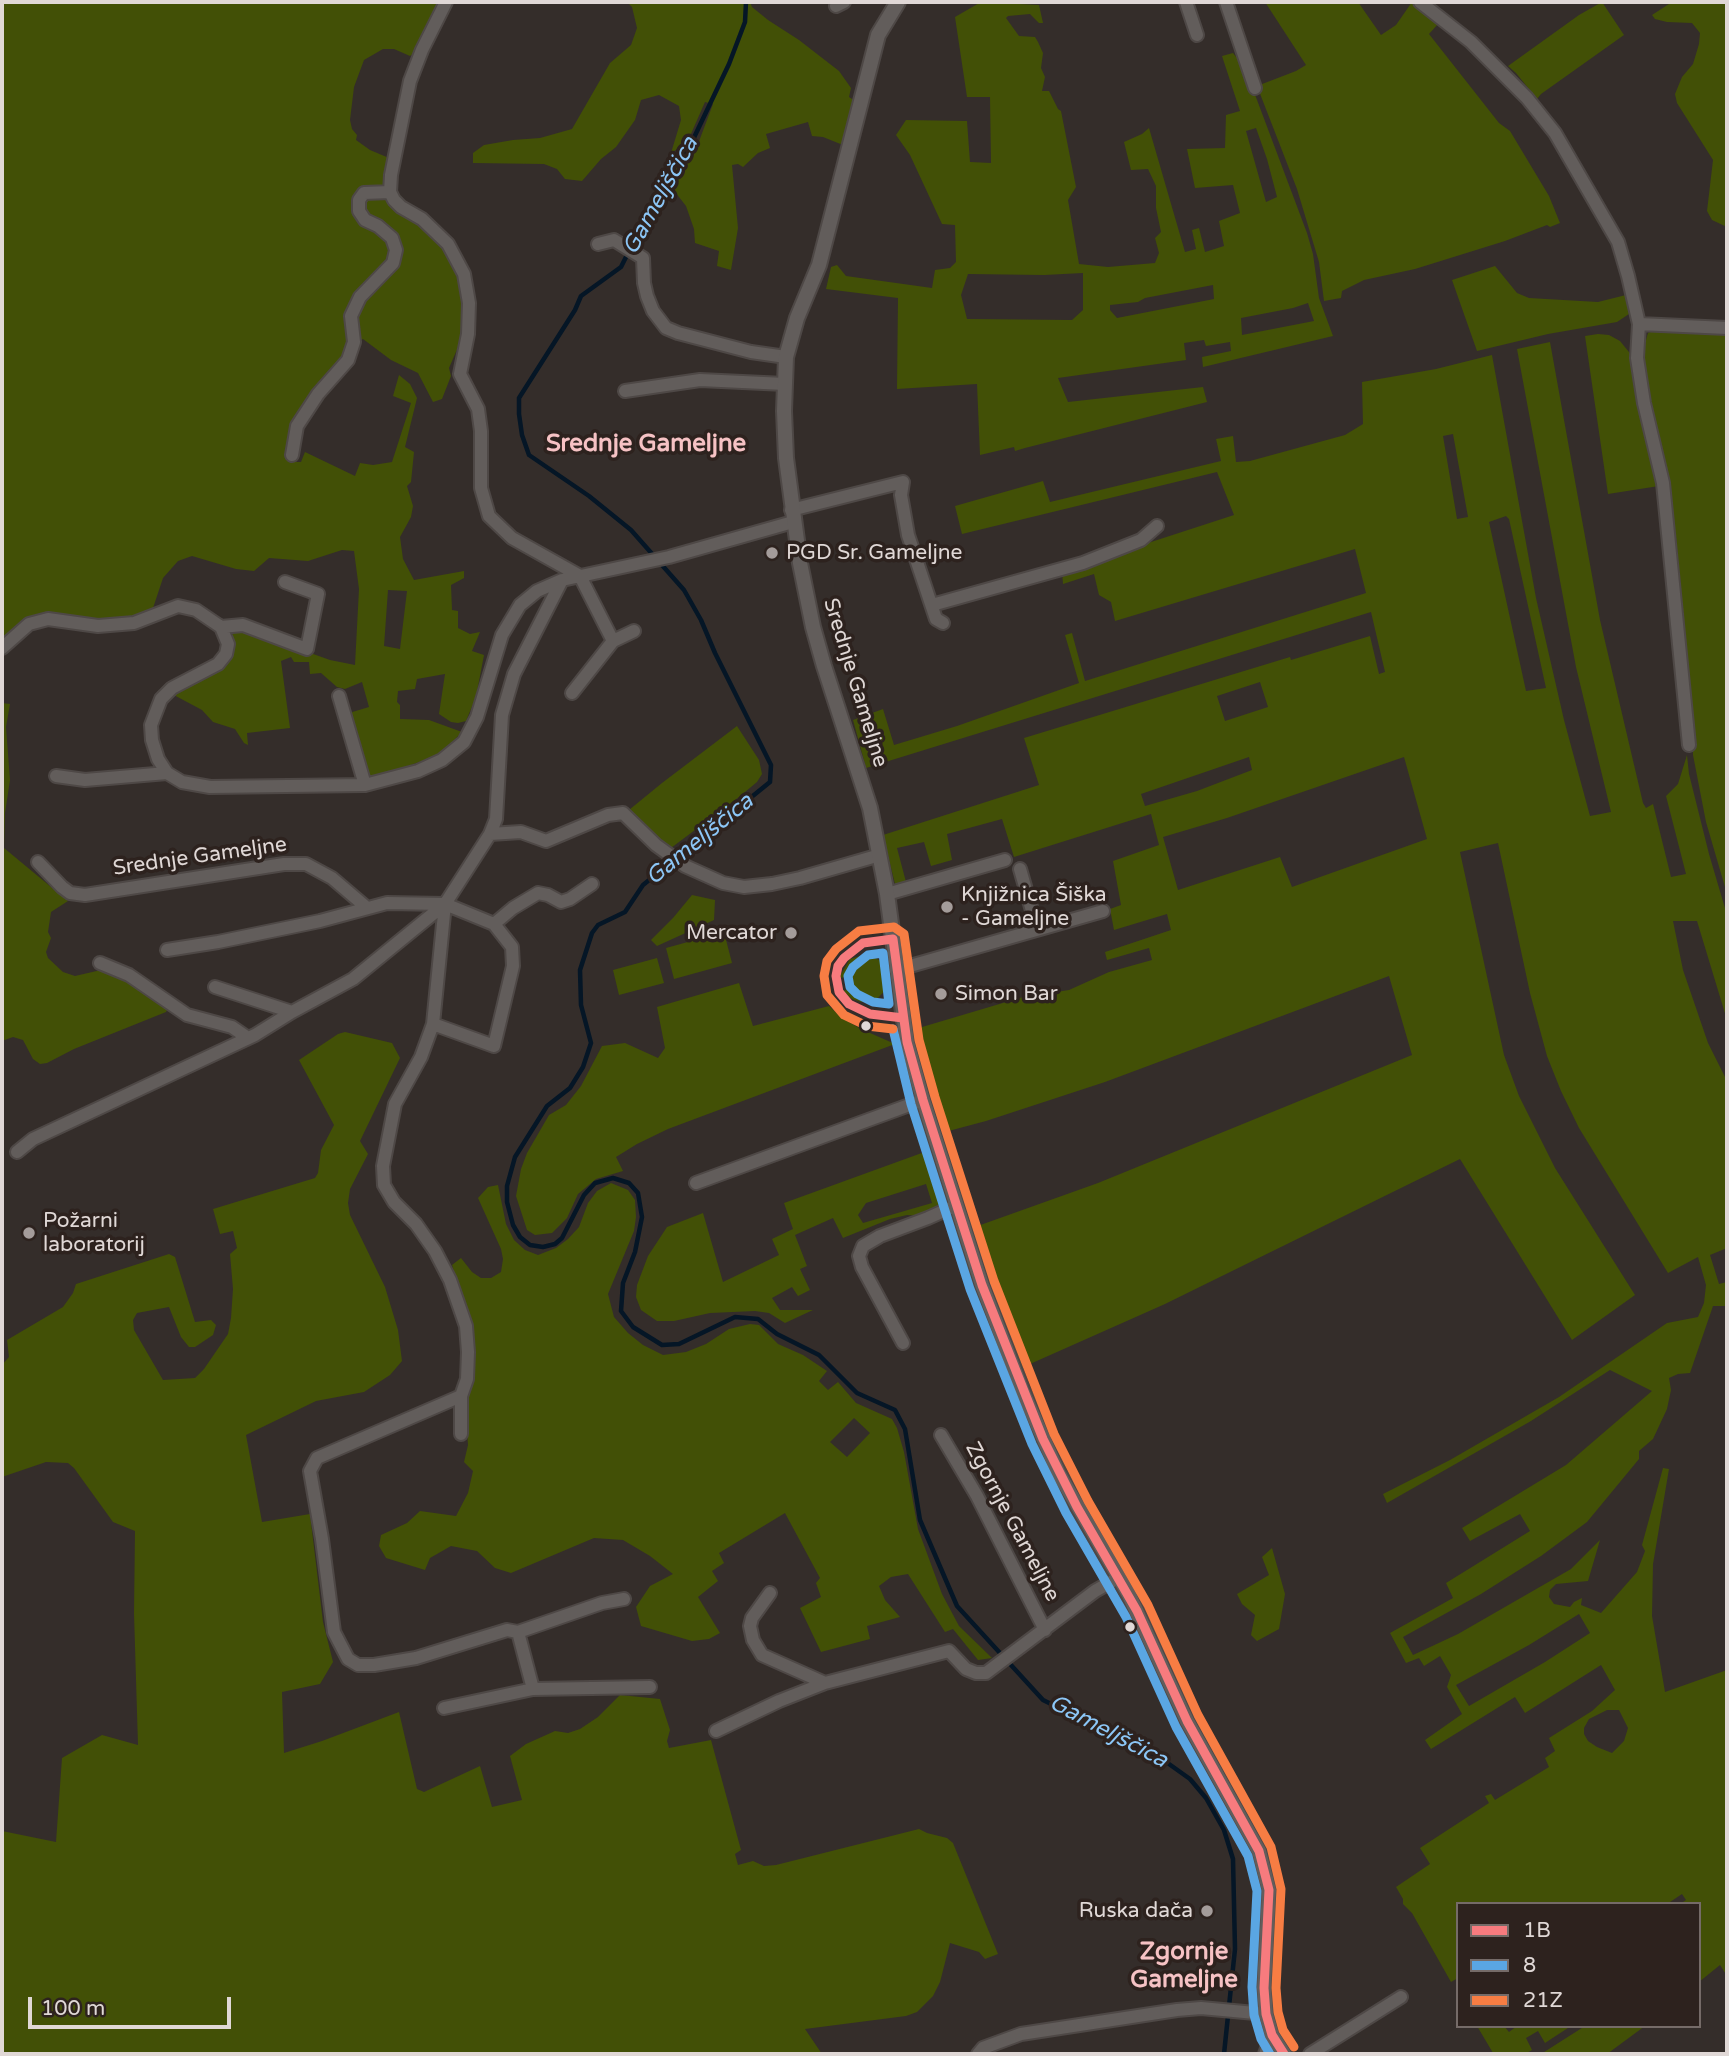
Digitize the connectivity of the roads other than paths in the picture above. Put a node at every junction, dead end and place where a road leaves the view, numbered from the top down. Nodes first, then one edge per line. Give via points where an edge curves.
1 (446, 2) edge
2 (898, 2) edge
3 (1186, 2) edge
4 (1226, 2) edge
5 (1420, 2) edge
6 (1197, 35) dead end
7 (1255, 88) dead end
8 (390, 192) junction
9 (598, 244) dead end
10 (1639, 324) junction
11 (1727, 328) edge
12 (786, 357) junction
13 (785, 384) junction
14 (625, 391) dead end
15 (292, 454) dead end
16 (792, 516) junction
17 (1157, 526) dead end
18 (580, 576) junction
19 (562, 580) junction
20 (285, 582) dead end
21 (932, 605) junction
22 (943, 624) dead end
23 (220, 627) junction
24 (634, 631) dead end
25 (612, 641) junction
26 (2, 648) edge
27 (572, 693) dead end
28 (339, 696) dead end
29 (1689, 745) dead end
30 (167, 773) junction
31 (56, 776) dead end
32 (365, 785) junction
33 (490, 834) junction
34 (880, 855) junction
35 (1005, 860) dead end
36 (38, 862) dead end
37 (1020, 869) dead end
38 (592, 884) dead end
39 (887, 894) junction
40 (445, 904) junction
41 (366, 907) junction
42 (1103, 911) dead end
43 (494, 924) junction
44 (1037, 928) junction
45 (167, 950) dead end
46 (100, 963) dead end
47 (896, 970) junction
48 (215, 987) dead end
49 (292, 1012) junction
50 (433, 1024) junction
51 (248, 1038) junction
52 (923, 1100) junction
53 (17, 1152) dead end
54 (696, 1183) dead end
55 (957, 1205) junction
56 (903, 1343) dead end
57 (461, 1396) junction
58 (461, 1434) dead end
59 (941, 1435) dead end
60 (1118, 1578) junction
61 (771, 1593) dead end
62 (624, 1599) dead end
63 (1045, 1630) junction
64 (518, 1632) junction
65 (825, 1683) junction
66 (650, 1686) dead end
67 (533, 1689) junction
68 (443, 1708) dead end
69 (716, 1731) dead end
70 (1401, 1997) dead end
71 (1266, 2014) junction
72 (1272, 2035) junction
73 (978, 2054) edge
74 (1265, 2054) edge
75 (1284, 2054) edge
76 (1310, 2054) edge

1 - 8 street via 410,81
2 - 12 street, Srednje Gameljne via 878,35 819,265
3 - 6 street
4 - 7 street
5 - 10 street via 1501,70 1555,133 1618,242
8 - 15 street via 364,192 359,211 392,238 396,250 393,263 360,297 351,316 354,342 348,360 298,426
8 - 18 street via 401,207 448,243 464,274 468,334 460,374 478,409 481,488 489,516 512,538
9 - 12 street via 614,240 643,258 650,304 666,328
10 - 11 street
10 - 29 street via 1637,358 1663,483
12 - 13 street, Srednje Gameljne
13 - 14 street via 700,380
13 - 16 street, Srednje Gameljne
16 - 18 street via 669,557
16 - 21 street via 903,482 908,535
16 - 34 street, Srednje Gameljne via 813,627 864,785
17 - 21 street via 1141,540 1083,564
18 - 19 street
18 - 25 street
19 - 32 street via 520,605 502,635 477,717 464,742 418,771
19 - 33 street via 514,674 502,715 496,819
20 - 23 street via 318,594 306,649 243,625
21 - 22 street via 936,619
23 - 26 street via 196,610 178,607 134,623 98,626 48,619 29,624
23 - 30 street via 228,644 218,664 172,688 155,713 152,740
24 - 25 street
25 - 27 street
28 - 32 street
30 - 31 street via 85,780
30 - 32 street via 182,782 210,787
33 - 34 street via 521,832 546,841 623,813 685,866 744,887 800,878
33 - 40 street
34 - 39 street, Srednje Gameljne
35 - 39 street
36 - 41 street, Srednje Gameljne via 62,887 85,895 306,864 332,878
37 - 44 street
38 - 43 street via 561,902 538,893
39 - 47 street, Srednje Gameljne
40 - 41 street
40 - 43 street
40 - 49 street via 353,979
40 - 50 street
41 - 45 street via 320,921
42 - 44 street
43 - 50 street via 512,947 513,966 494,1046
44 - 47 street
46 - 51 street via 129,975 187,1015 232,1027
47 - 52 street, Srednje Gameljne via 907,1042
48 - 49 street
49 - 51 street
50 - 57 street via 395,1104 383,1166 384,1185 435,1251 450,1280 466,1326 467,1379
51 - 53 street via 33,1139
52 - 54 street
52 - 55 street, Srednje Gameljne
55 - 56 street via 880,1236 863,1247 859,1256
55 - 60 street via 1043,1439
57 - 58 street
57 - 64 street via 317,1458 310,1471 334,1632 348,1659 358,1665 374,1665 416,1658 507,1630
59 - 63 street, Zgornje Gameljne
60 - 63 street, Zgornje Gameljne
60 - 71 street via 1265,1866 1269,1890
61 - 65 street via 750,1626 762,1656
62 - 64 street
63 - 65 street, Zgornje Gameljne via 986,1673 966,1669 949,1651
64 - 67 street
65 - 69 street, Zgornje Gameljne
66 - 67 street
67 - 68 street
70 - 76 street
71 - 72 street
71 - 73 street via 1201,2008 1109,2020 1021,2034 999,2040
72 - 74 street
72 - 75 street

